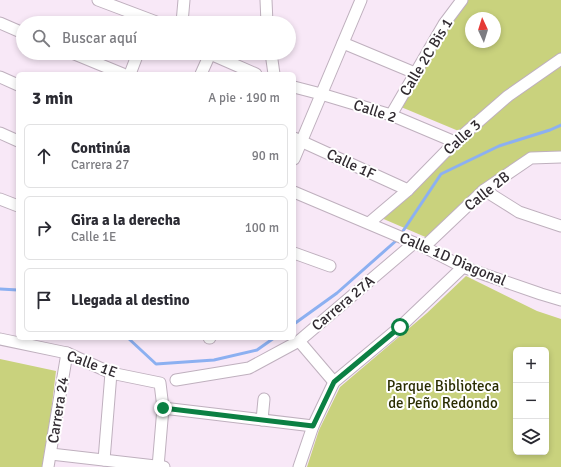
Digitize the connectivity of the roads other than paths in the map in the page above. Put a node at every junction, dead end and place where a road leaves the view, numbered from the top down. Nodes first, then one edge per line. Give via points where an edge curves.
1 (98, 0) edge
2 (184, 0) edge
3 (266, 0) edge
4 (361, 0) edge
5 (450, 0) edge
6 (462, 0) edge
7 (453, 12) junction
8 (138, 16) edge
9 (183, 16) edge
10 (267, 16) edge
11 (0, 23) edge
12 (16, 30) edge
13 (343, 43) junction
14 (561, 59) edge
15 (89, 60) edge
16 (135, 60) edge
17 (207, 60) edge
18 (223, 60) edge
19 (272, 60) edge
20 (119, 72) edge
21 (131, 72) edge
22 (202, 72) edge
23 (251, 72) edge
24 (274, 72) edge
25 (415, 73) junction
26 (0, 77) edge
27 (16, 83) edge
28 (296, 88) edge
29 (321, 94) junction
30 (391, 115) junction
31 (0, 133) edge
32 (16, 140) edge
33 (298, 140) edge
34 (454, 142) junction
35 (561, 157) edge
36 (408, 190) junction
37 (484, 190) junction
38 (296, 193) edge
39 (0, 199) edge
40 (16, 205) edge
41 (369, 223) junction
42 (561, 226) edge
43 (415, 243) junction
44 (296, 254) edge
45 (330, 266) dead end
46 (462, 267) junction
47 (561, 300) edge
48 (0, 339) edge
49 (298, 342) junction
50 (67, 353) junction
51 (111, 373) junction
52 (176, 380) dead end
53 (334, 382) junction
54 (264, 399) dead end
55 (163, 408) junction
56 (262, 420) junction
57 (313, 426) junction
58 (51, 454) junction
59 (104, 460) junction
60 (48, 467) edge
61 (160, 467) edge
62 (299, 467) edge

1 - 8 street
2 - 9 street
3 - 10 street
4 - 13 street
5 - 7 street
6 - 7 street, Calle 2C Bis 1
7 - 25 street, Calle 2C Bis 1
11 - 12 street
13 - 25 street
13 - 29 street
14 - 34 street, Calle 3 via 508,96
15 - 20 street
16 - 21 street
17 - 22 street
18 - 23 street
19 - 24 street
25 - 30 street, Calle 2C Bis 1
26 - 27 street
28 - 29 street, Calle 2
29 - 30 street, Calle 2
29 - 33 street
30 - 34 street, Calle 2
31 - 32 street
33 - 36 street, Calle 1F
34 - 36 street, Calle 3
35 - 37 street, Calle 2B via 531,158
36 - 41 street, Calle 3
37 - 42 street via 519,212
37 - 43 street, Calle 2B
38 - 41 street
39 - 40 street
41 - 43 street, Calle 1D Diagonal
43 - 46 street, Calle 1D Diagonal
43 - 49 street, Carrera 27A
44 - 45 street
46 - 47 street, Calle 1D Diagonal
46 - 53 street via 400,327
48 - 50 street, Calle 1E
49 - 52 street, Carrera 27A via 248,368
49 - 53 street
50 - 51 street, Calle 1E
50 - 58 street, Carrera 24
51 - 55 street, Calle 1E via 160,382
51 - 59 street
53 - 57 street
54 - 56 street
55 - 56 street
55 - 61 street
56 - 57 street
57 - 62 street
58 - 59 street
58 - 60 street, Carrera 24
59 - 61 street

